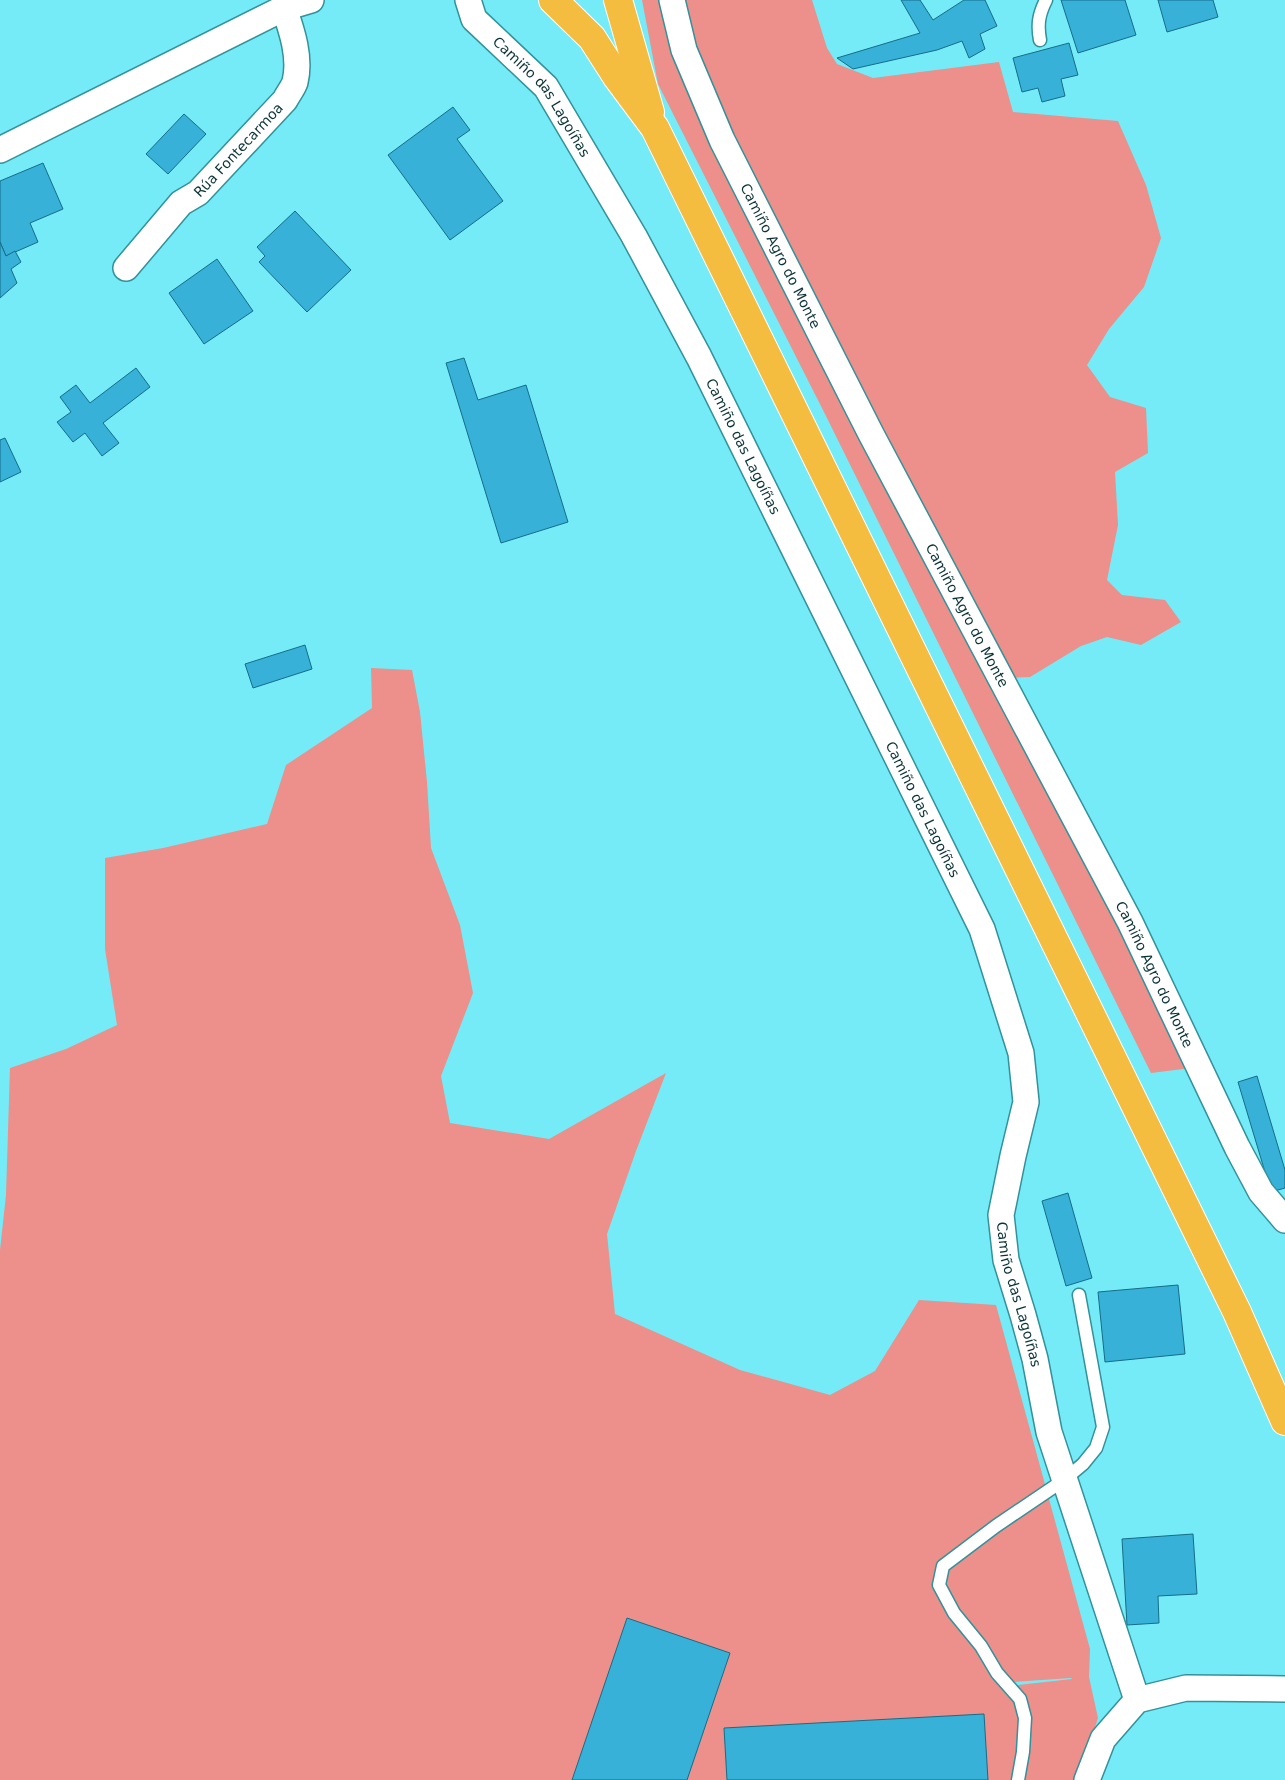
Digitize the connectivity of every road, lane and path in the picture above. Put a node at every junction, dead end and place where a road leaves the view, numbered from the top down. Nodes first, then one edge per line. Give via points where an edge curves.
1 (311, 0) edge
2 (468, 0) edge
3 (553, 0) edge
4 (618, 0) edge
5 (672, 0) edge
6 (1046, 0) edge
7 (288, 4) edge
8 (1040, 40) dead end
9 (655, 128) junction
10 (0, 150) edge
11 (126, 268) dead end
12 (1285, 1220) edge
13 (1079, 1295) dead end
14 (1285, 1421) edge
15 (1064, 1480) junction
16 (1283, 1689) edge
17 (1137, 1700) junction
18 (1018, 1780) edge
19 (1087, 1780) edge

1 - 7 street
2 - 15 street, Camiño das Lagoíñas via 474,19 546,87 634,236 699,357 982,929 1021,1053 1026,1102 1001,1215 1006,1260 1026,1324 1049,1432
3 - 9 highway via 592,38
4 - 9 highway
5 - 12 street, Camiño Agro do Monte via 684,50 722,140 871,434 1130,922 1236,1147 1261,1192
6 - 8 lane via 1037,26
7 - 10 street
7 - 11 street, Rúa Fontecarmoa via 297,62 290,92 198,193 181,203
9 - 14 highway via 1233,1304
13 - 15 lane via 1103,1427 1096,1448 1084,1464
15 - 17 street, Camiño das Lagoíñas
15 - 18 lane via 943,1566 939,1585 954,1613 1020,1699 1025,1718
16 - 17 street via 1186,1688
17 - 19 street via 1103,1739

